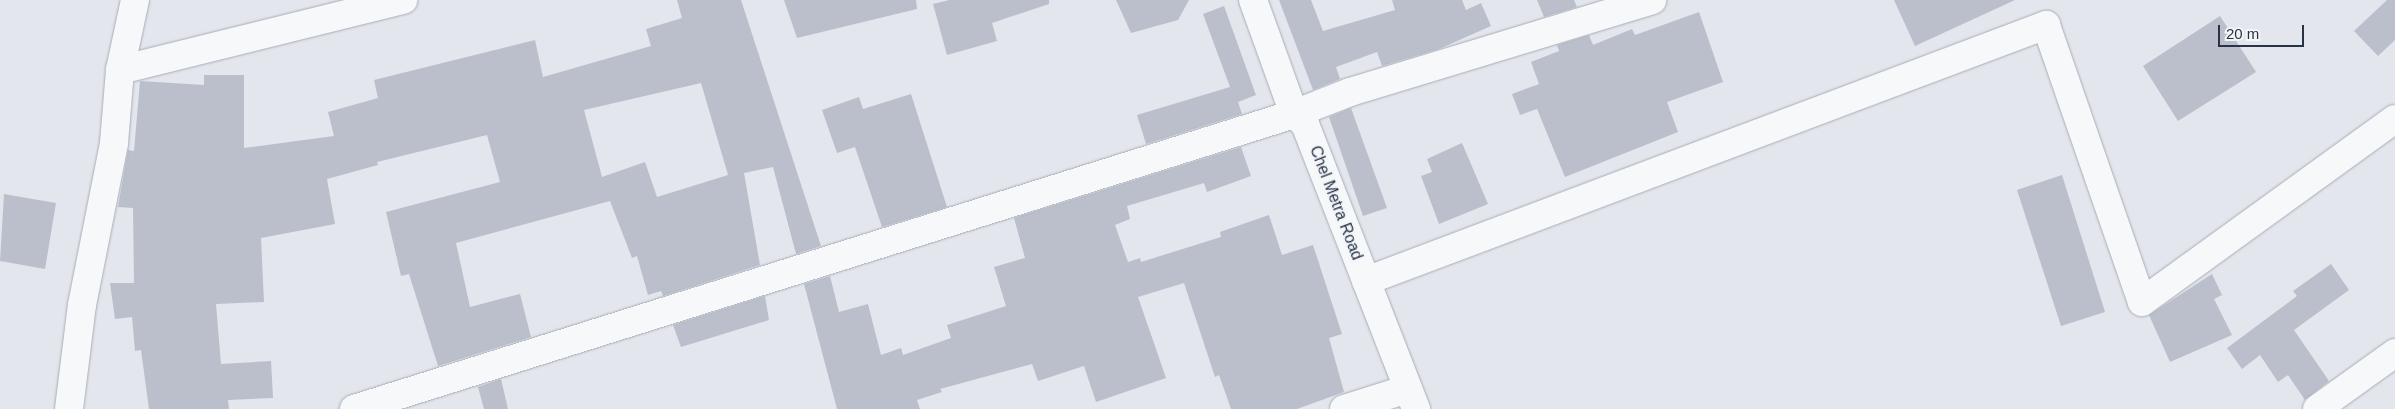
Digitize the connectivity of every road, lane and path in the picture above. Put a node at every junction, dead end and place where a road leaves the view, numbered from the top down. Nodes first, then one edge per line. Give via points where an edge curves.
1 (135, 0) edge
2 (403, 0) edge
3 (1252, 0) edge
4 (1652, 0) edge
5 (120, 70) junction
6 (1294, 114) junction
7 (2395, 119) edge
8 (1366, 280) junction
9 (2395, 353) edge
10 (1412, 399) edge
11 (69, 409) edge
12 (354, 409) edge
13 (1344, 409) edge
14 (2317, 409) edge

1 - 5 street
2 - 5 street
3 - 6 street, Chel Metra Road
4 - 6 street via 1350,92
5 - 11 street via 114,144 82,305
6 - 8 street, Chel Metra Road via 1305,124
6 - 12 street
7 - 8 street via 2142,302 2046,25
8 - 10 street, Chel Metra Road
9 - 14 street
10 - 13 street

